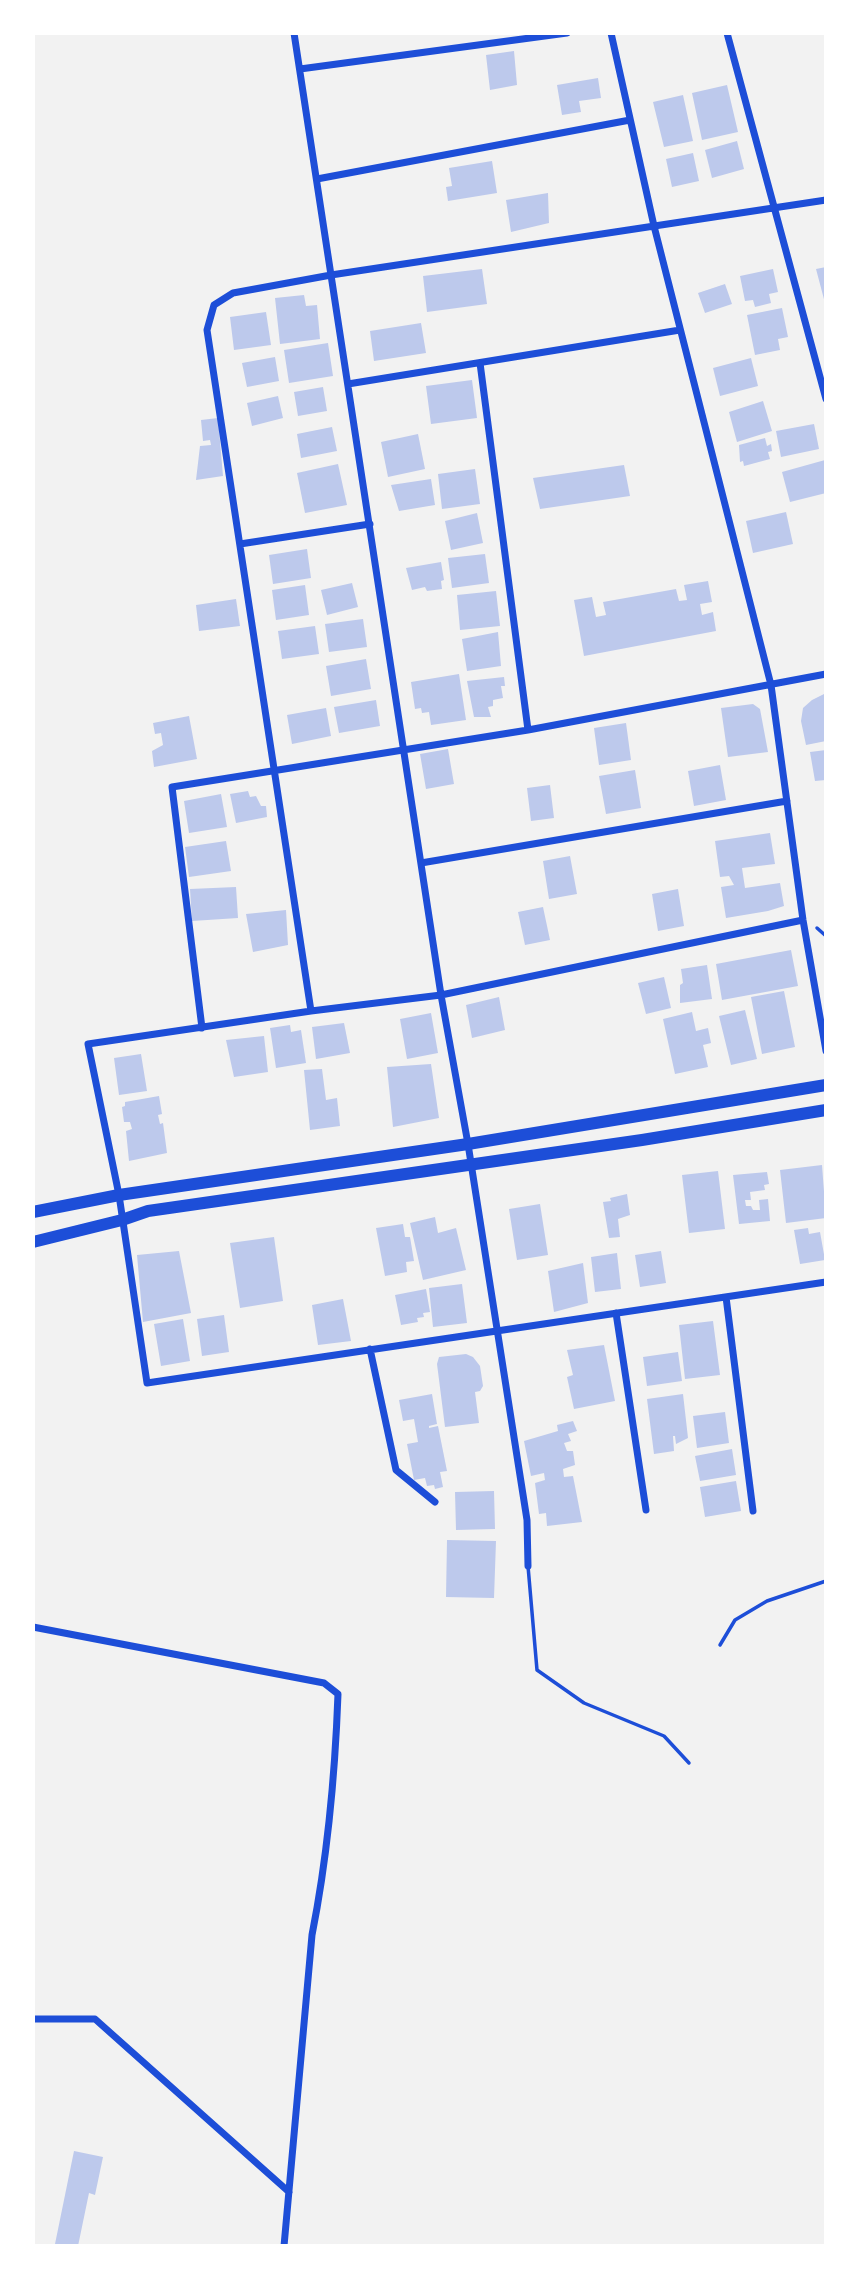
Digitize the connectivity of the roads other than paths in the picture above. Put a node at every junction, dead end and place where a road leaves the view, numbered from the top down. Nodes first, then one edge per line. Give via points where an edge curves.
1 (294, 33) edge
2 (567, 33) edge
3 (611, 33) edge
4 (727, 33) edge
5 (300, 69) junction
6 (630, 120) junction
7 (317, 179) junction
8 (826, 200) edge
9 (776, 207) junction
10 (654, 226) junction
11 (331, 275) junction
12 (680, 330) junction
13 (480, 363) junction
14 (348, 384) junction
15 (826, 399) edge
16 (370, 524) junction
17 (240, 544) junction
18 (826, 674) edge
19 (771, 685) junction
20 (528, 730) junction
21 (404, 749) junction
22 (274, 770) junction
23 (787, 801) junction
24 (421, 863) junction
25 (803, 920) junction
26 (441, 995) junction
27 (311, 1011) junction
28 (202, 1028) junction
29 (826, 1051) edge
30 (826, 1085) edge
31 (826, 1110) edge
32 (468, 1144) junction
33 (470, 1165) junction
34 (119, 1195) junction
35 (33, 1212) edge
36 (122, 1220) junction
37 (33, 1242) edge
38 (826, 1282) edge
39 (726, 1297) junction
40 (616, 1313) junction
41 (497, 1331) junction
42 (370, 1349) junction
43 (435, 1502) dead end
44 (646, 1510) dead end
45 (753, 1511) dead end
46 (528, 1566) joint
47 (826, 1581) edge
48 (33, 1627) edge
49 (720, 1645) dead end
50 (689, 1763) dead end
51 (33, 2019) edge
52 (289, 2192) junction
53 (284, 2246) edge

1 - 5 street
2 - 5 street
3 - 6 street
4 - 9 street
5 - 7 street
6 - 7 street
6 - 10 street
7 - 11 street
8 - 9 street
9 - 10 street
9 - 15 street
10 - 11 street
10 - 12 street
11 - 14 street
11 - 17 street via 233,293 214,304 207,330
12 - 13 street
12 - 19 street
13 - 14 street
13 - 20 street
14 - 16 street
16 - 17 street
16 - 21 street
17 - 22 street
18 - 19 street
19 - 20 street
19 - 23 street
20 - 21 street
21 - 22 street
21 - 24 street
22 - 27 street
22 - 28 street via 172,788
23 - 24 street
23 - 25 street
24 - 26 street
25 - 26 street
25 - 29 street
26 - 27 street
26 - 32 street
27 - 28 street
28 - 34 street via 88,1044
30 - 32 main road
31 - 33 main road
32 - 33 street
32 - 34 main road
33 - 36 main road via 148,1211
33 - 41 street
34 - 35 main road
34 - 36 street
36 - 37 main road
36 - 42 street via 147,1383
38 - 39 street
39 - 40 street
39 - 45 street
40 - 41 street
40 - 44 street
41 - 42 street
41 - 46 street via 527,1520
42 - 43 street via 396,1470
46 - 50 lane via 537,1670 584,1703 664,1736
47 - 49 lane via 766,1601 735,1620
48 - 52 street via 324,1684 338,1694 335,1779 312,1935
51 - 52 street via 95,2019
52 - 53 street

